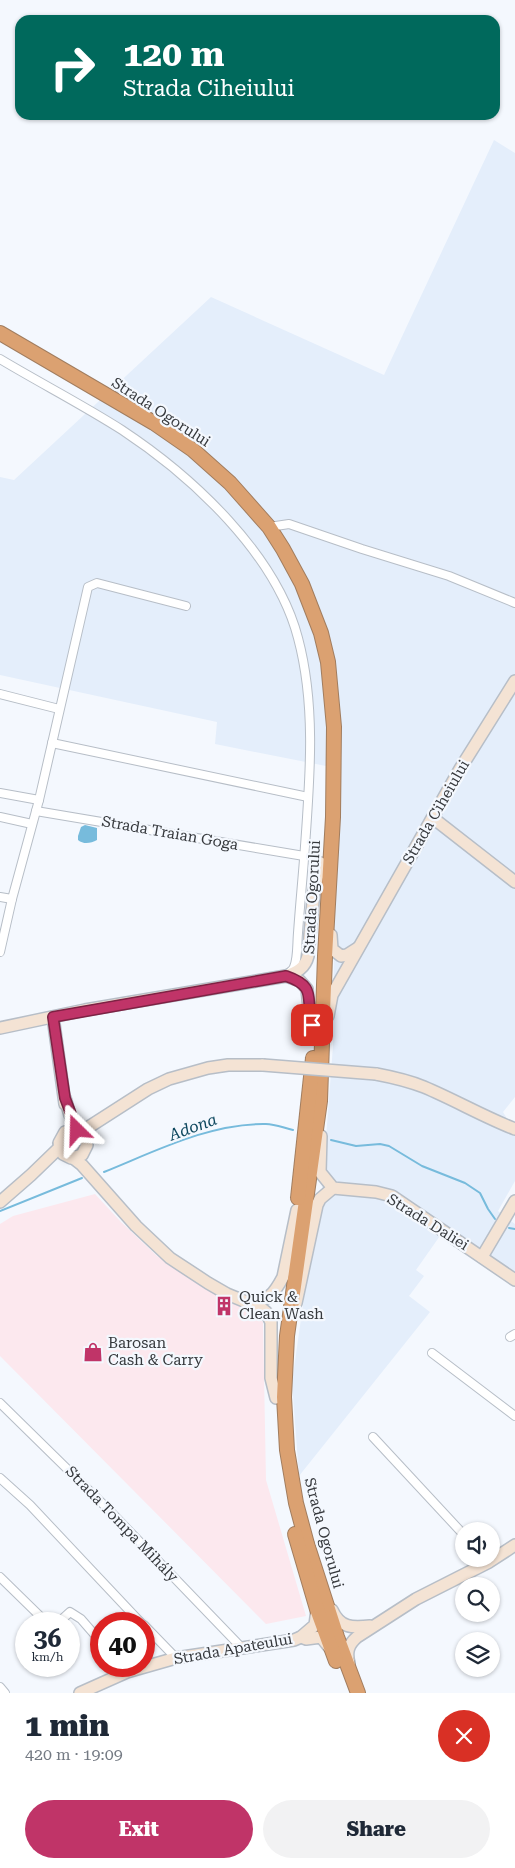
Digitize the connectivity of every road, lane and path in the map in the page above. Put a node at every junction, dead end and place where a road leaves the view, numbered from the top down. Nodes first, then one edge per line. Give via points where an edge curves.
1 (0, 333) edge
2 (0, 342) edge
3 (0, 359) edge
4 (269, 527) junction
5 (515, 603) edge
6 (186, 606) dead end
7 (515, 681) edge
8 (0, 694) edge
9 (59, 709) junction
10 (52, 743) junction
11 (0, 792) edge
12 (308, 797) junction
13 (39, 800) junction
14 (36, 811) junction
15 (0, 817) edge
16 (433, 818) junction
17 (32, 824) junction
18 (331, 852) junction
19 (304, 856) junction
20 (321, 863) junction
21 (515, 882) edge
22 (0, 897) edge
23 (12, 899) junction
24 (361, 945) junction
25 (0, 952) edge
26 (286, 976) junction
27 (53, 1017) junction
28 (0, 1028) edge
29 (315, 1033) junction
30 (322, 1062) junction
31 (65, 1098) junction
32 (320, 1101) junction
33 (114, 1113) junction
34 (483, 1116) junction
35 (515, 1129) edge
36 (79, 1131) junction
37 (65, 1132) junction
38 (515, 1135) edge
39 (60, 1147) junction
40 (86, 1148) junction
41 (72, 1158) junction
42 (31, 1175) junction
43 (333, 1188) junction
44 (107, 1193) junction
45 (0, 1202) edge
46 (514, 1202) edge
47 (297, 1210) junction
48 (482, 1257) junction
49 (515, 1280) edge
50 (247, 1302) junction
51 (289, 1318) junction
52 (432, 1353) dead end
53 (276, 1398) junction
54 (0, 1403) edge
55 (515, 1416) edge
56 (373, 1437) dead end
57 (0, 1478) edge
58 (455, 1525) edge
59 (515, 1545) edge
60 (500, 1553) edge
61 (475, 1567) edge
62 (0, 1577) edge
63 (322, 1587) junction
64 (317, 1609) junction
65 (36, 1612) edge
66 (131, 1612) edge
67 (80, 1617) edge
68 (374, 1626) junction
69 (90, 1629) edge
70 (155, 1637) edge
71 (301, 1637) junction
72 (241, 1647) junction
73 (334, 1655) junction
74 (176, 1658) junction
75 (155, 1662) edge
76 (109, 1677) edge
77 (0, 1687) edge
78 (5, 1693) edge
79 (80, 1693) edge
80 (348, 1693) edge
81 (358, 1693) edge

1 - 4 highway, Strada Ogorului via 125,405 193,450 230,483
2 - 20 highway, Strada Ogorului via 156,432 226,492 277,554 303,606 322,674 325,759
3 - 12 street via 148,449 205,497 261,560 287,605 302,653 310,713
4 - 5 street via 289,524 449,576
4 - 18 highway, Strada Ogorului via 302,584 328,662 334,726
6 - 9 street via 97,583 88,587
7 - 16 street, Strada Ciheiului
8 - 9 street
9 - 10 street
10 - 12 street
10 - 13 street
11 - 13 street
12 - 19 street
13 - 14 street
14 - 17 street
14 - 19 street, Strada Traian Goga
15 - 17 street
16 - 21 street
16 - 24 street, Strada Ciheiului
17 - 23 street
18 - 24 street via 334,888 331,944 341,956 352,953
18 - 30 highway, Strada Ogorului via 324,956
19 - 26 street via 295,967
20 - 26 street via 314,891 307,961
20 - 29 highway, Strada Ogorului
22 - 23 street
23 - 25 street
24 - 30 street, Strada Ciheiului via 332,995
26 - 27 street
26 - 29 street via 300,981 307,988
27 - 28 street
27 - 31 street
29 - 47 highway, Strada Ogorului
30 - 32 highway, Strada Ogorului
31 - 36 street
31 - 37 street
32 - 43 street via 319,1168
32 - 51 highway, Strada Ogorului
33 - 34 street, bridge via 148,1089 187,1072 228,1065 263,1065 376,1074 400,1079
33 - 36 street
33 - 40 street
34 - 35 street
34 - 38 street
36 - 37 street
36 - 40 street via 87,1140
37 - 39 street via 60,1138
39 - 41 street via 63,1154
39 - 42 street
40 - 41 street via 79,1157
40 - 44 street
41 - 42 street
41 - 44 street
42 - 45 street
43 - 48 street, Strada Daliei via 392,1196
43 - 51 street via 317,1205 302,1285
44 - 50 street via 170,1258 227,1294
46 - 48 street
47 - 50 street via 279,1287 264,1299
47 - 53 highway, Strada Ogorului via 280,1332
48 - 49 street, Strada Daliei
50 - 53 street via 266,1312 270,1322 270,1368
51 - 63 highway, Strada Ogorului via 284,1377 288,1450 296,1503
52 - 55 street
53 - 64 highway, Strada Ogorului via 287,1500
54 - 72 street, Strada Tompa Mihály
56 - 58 street
57 - 66 street via 30,1505
59 - 60 street
61 - 68 street
62 - 65 street
63 - 68 street via 336,1620 355,1628
63 - 81 highway, Strada Ogorului
64 - 71 street, Strada Apateului via 316,1625
64 - 73 highway, Strada Ogorului
67 - 69 street
68 - 81 street via 353,1641 347,1654
70 - 74 street
71 - 72 street, Strada Apateului
71 - 73 street, Strada Apateului via 321,1637
72 - 74 street, Strada Apateului
73 - 80 highway, Strada Ogorului
74 - 75 street, Strada Apateului
76 - 79 street, Strada Apateului
77 - 78 street

